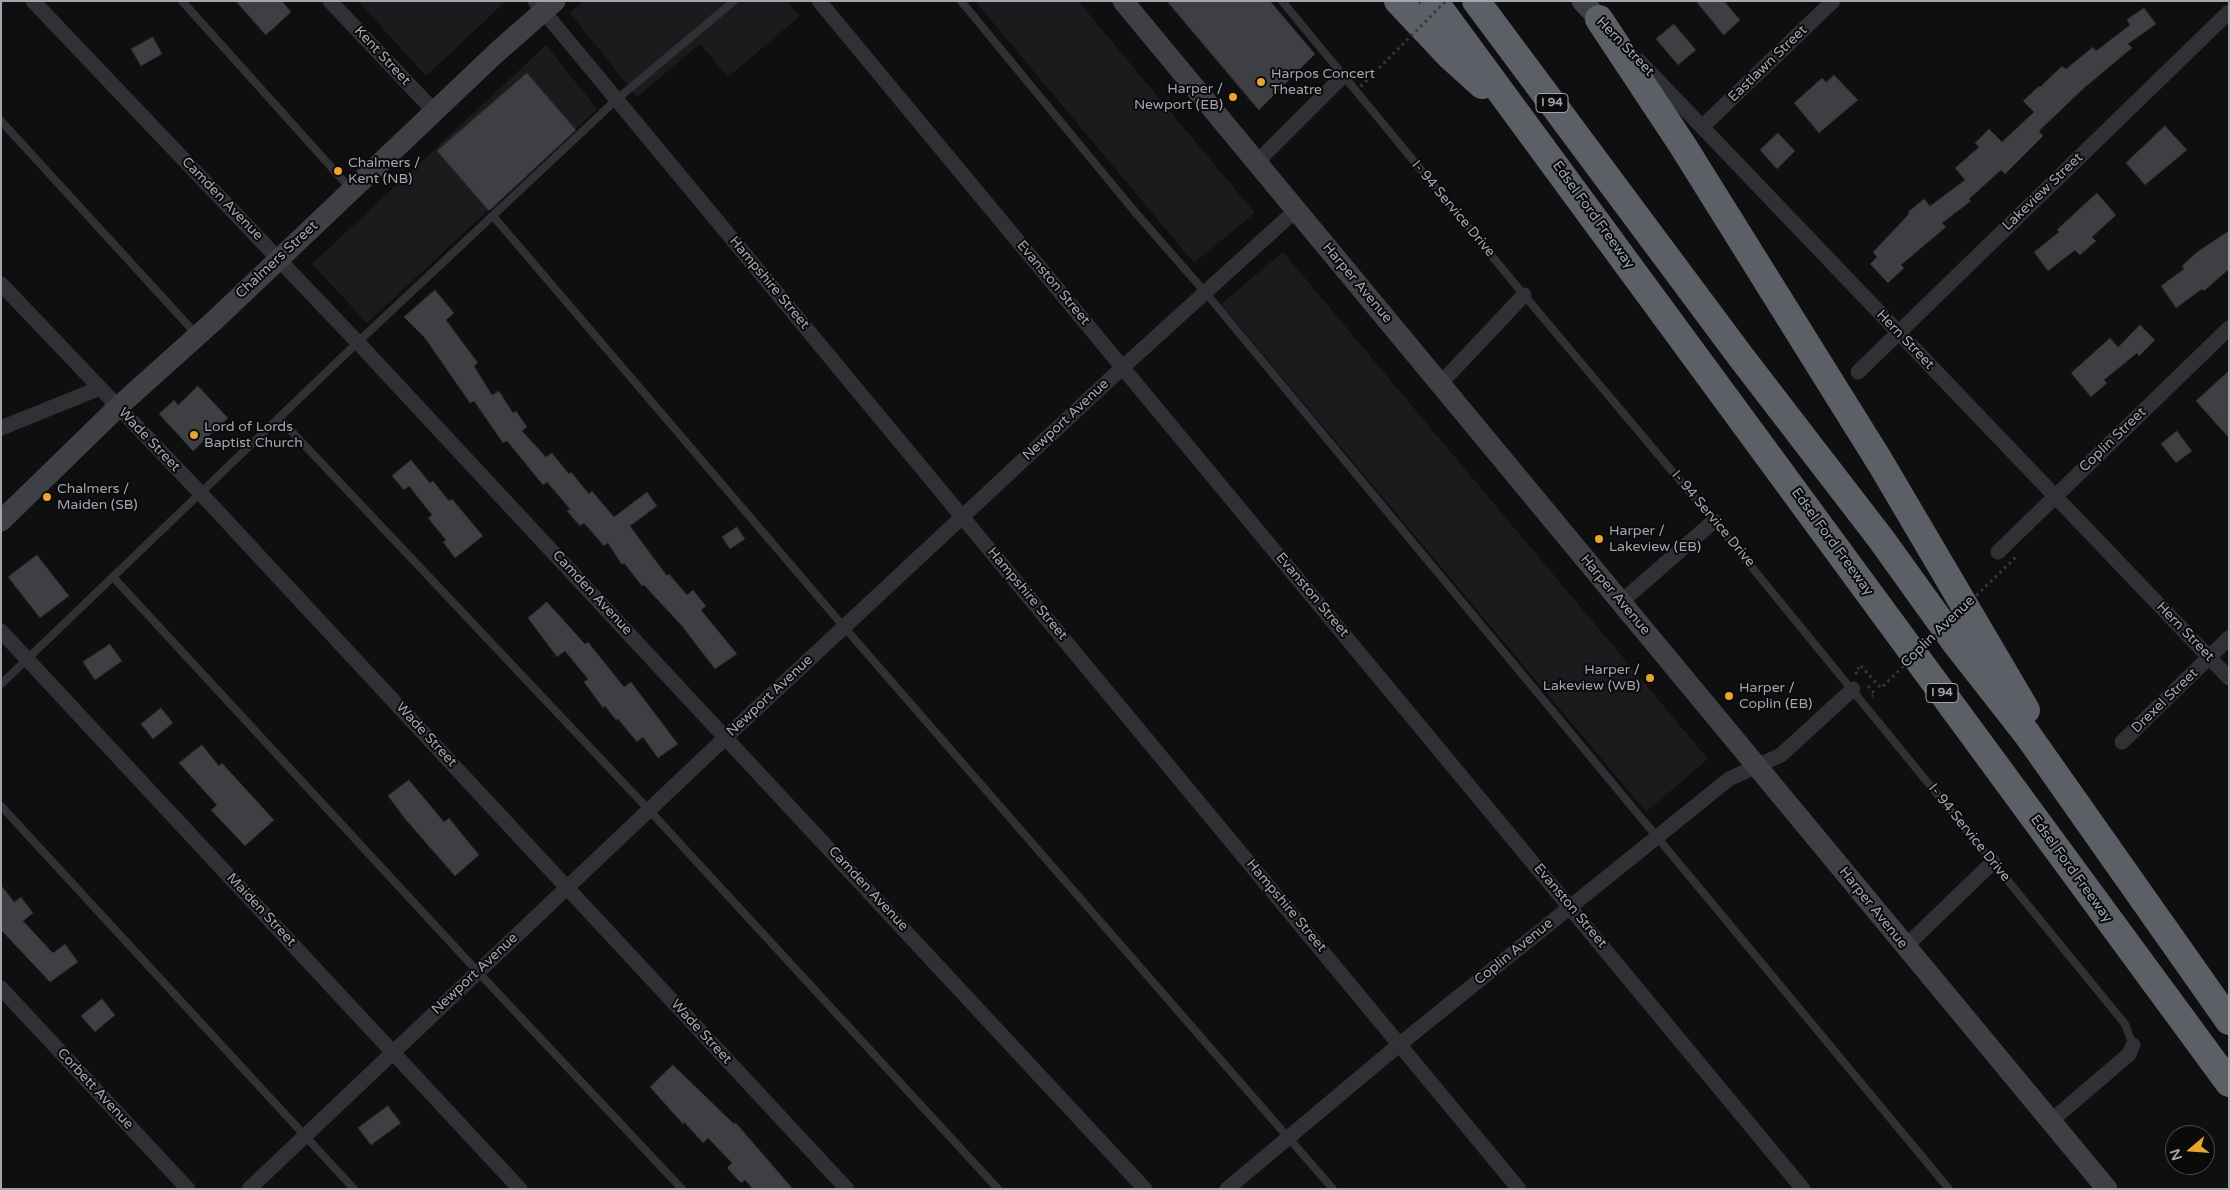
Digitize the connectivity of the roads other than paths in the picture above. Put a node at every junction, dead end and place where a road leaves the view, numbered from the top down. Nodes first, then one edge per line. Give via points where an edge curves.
1 (34, 1) edge
2 (182, 1) edge
3 (330, 1) edge
4 (734, 1) edge
5 (819, 1) edge
6 (961, 1) edge
7 (1123, 1) edge
8 (1282, 1) edge
9 (1398, 1) edge
10 (1434, 1) edge
11 (1476, 1) edge
12 (1833, 1) edge
13 (544, 5) edge
14 (1590, 10) edge
15 (2229, 12) edge
16 (1343, 76) junction
17 (616, 100) junction
18 (434, 111) junction
19 (1523, 120) junction
20 (1, 121) edge
21 (1702, 127) junction
22 (1257, 162) junction
23 (351, 190) junction
24 (1296, 210) junction
25 (493, 216) junction
26 (279, 258) junction
27 (1, 284) edge
28 (1205, 292) junction
29 (1524, 295) junction
30 (2229, 328) edge
31 (1898, 332) junction
32 (197, 335) junction
33 (358, 342) junction
34 (1123, 367) junction
35 (1858, 372) dead end
36 (1440, 384) junction
37 (100, 388) junction
38 (118, 407) junction
39 (279, 418) junction
40 (1, 428) edge
41 (200, 494) junction
42 (2055, 496) junction
43 (963, 517) junction
44 (1, 521) edge
45 (1714, 521) junction
46 (1998, 552) dead end
47 (113, 577) junction
48 (1621, 602) junction
49 (844, 627) junction
50 (1, 631) edge
51 (2229, 638) edge
52 (2209, 657) junction
53 (28, 659) junction
54 (2229, 678) edge
55 (1, 684) edge
56 (1852, 689) junction
57 (726, 737) junction
58 (2122, 742) dead end
59 (1756, 766) junction
60 (2074, 799) junction
61 (1, 806) edge
62 (649, 810) junction
63 (1659, 837) junction
64 (1993, 862) junction
65 (567, 887) junction
66 (1570, 907) junction
67 (1905, 947) junction
68 (478, 972) junction
69 (1, 988) edge
70 (2229, 1021) edge
71 (1400, 1044) junction
72 (2133, 1044) joint
73 (394, 1052) junction
74 (2229, 1083) edge
75 (2050, 1121) junction
76 (305, 1136) junction
77 (1289, 1138) junction
78 (188, 1189) edge
79 (249, 1189) edge
80 (354, 1189) edge
81 (520, 1189) edge
82 (682, 1189) edge
83 (847, 1189) edge
84 (998, 1189) edge
85 (1146, 1189) edge
86 (1227, 1189) edge
87 (1333, 1189) edge
88 (1519, 1189) edge
89 (1803, 1189) edge
90 (1949, 1189) edge
91 (2107, 1189) edge

1 - 26 street, Camden Avenue
2 - 23 lane
3 - 18 street, Kent Street
4 - 17 lane
5 - 34 street, Evanston Street
6 - 28 lane
7 - 22 main road, Harper Avenue
8 - 16 lane, I- 94 Service Drive
9 - 19 highway via 1450,56
10 - 19 highway, Edsel Ford Freeway / I 94
11 - 60 highway, I 94
12 - 21 street, Eastlawn Street
13 - 17 street, Hampshire Street
13 - 18 main road, Chalmers Street
14 - 21 street, Hern Street
14 - 60 highway via 1683,146 1880,462 2007,677
15 - 31 street, Lakeview Street
16 - 22 street
16 - 29 lane, I- 94 Service Drive
17 - 25 lane
17 - 43 street, Hampshire Street
18 - 23 main road, Chalmers Street
19 - 74 highway, Edsel Ford Freeway / I 94
20 - 32 lane
21 - 31 street, Hern Street
22 - 24 main road, Harper Avenue
23 - 26 main road, Chalmers Street
24 - 28 street, Newport Avenue
24 - 36 main road, Harper Avenue
25 - 33 lane
25 - 49 lane
26 - 32 main road, Chalmers Street
26 - 33 street, Camden Avenue
27 - 37 street, Wade Street
28 - 34 street, Newport Avenue
28 - 63 lane
29 - 36 street
29 - 45 lane, I- 94 Service Drive
30 - 42 street, Coplin Street
31 - 35 street, Lakeview Street
31 - 42 street, Hern Street
32 - 38 main road, Chalmers Street
33 - 39 lane
33 - 57 street, Camden Avenue
34 - 43 street, Newport Avenue
34 - 66 street, Evanston Street
36 - 48 main road, Harper Avenue
37 - 38 street, Wade Street
37 - 40 street
38 - 41 street, Wade Street
38 - 44 main road, Chalmers Street
39 - 41 lane
39 - 62 lane
41 - 47 lane
41 - 65 street, Wade Street
42 - 46 street, Coplin Street
42 - 52 street, Hern Street
43 - 49 street, Newport Avenue
43 - 71 street, Hampshire Street
45 - 48 street
45 - 56 lane, I- 94 Service Drive
47 - 53 lane
47 - 68 lane
48 - 59 main road, Harper Avenue
49 - 57 street, Newport Avenue
49 - 77 lane
50 - 53 street, Maiden Street
51 - 52 street, Drexel Street
52 - 54 street, Hern Street
52 - 58 street, Drexel Street
53 - 55 lane
53 - 73 street, Maiden Street
56 - 59 street, Coplin Avenue via 1781,755
56 - 64 lane, I- 94 Service Drive
57 - 62 street, Newport Avenue
57 - 85 street, Camden Avenue
59 - 63 street, Coplin Avenue via 1729,778
59 - 67 main road, Harper Avenue
60 - 70 highway, I 94
61 - 76 lane
62 - 65 street, Newport Avenue
62 - 84 lane
63 - 66 street, Coplin Avenue
63 - 90 lane
64 - 67 street
64 - 72 lane, I- 94 Service Drive via 2125,1024
65 - 68 street, Newport Avenue
65 - 83 street, Wade Street
66 - 71 street, Coplin Avenue
66 - 89 street, Evanston Street
67 - 75 main road, Harper Avenue
68 - 73 street, Newport Avenue
68 - 82 lane
69 - 78 street, Corbett Avenue
71 - 77 street, Coplin Avenue
71 - 88 street, Hampshire Street
72 - 75 street via 2122,1062
73 - 76 street, Newport Avenue
73 - 81 street, Maiden Street
75 - 91 main road, Harper Avenue
76 - 79 street, Newport Avenue
76 - 80 lane
77 - 86 street, Coplin Avenue
77 - 87 lane

